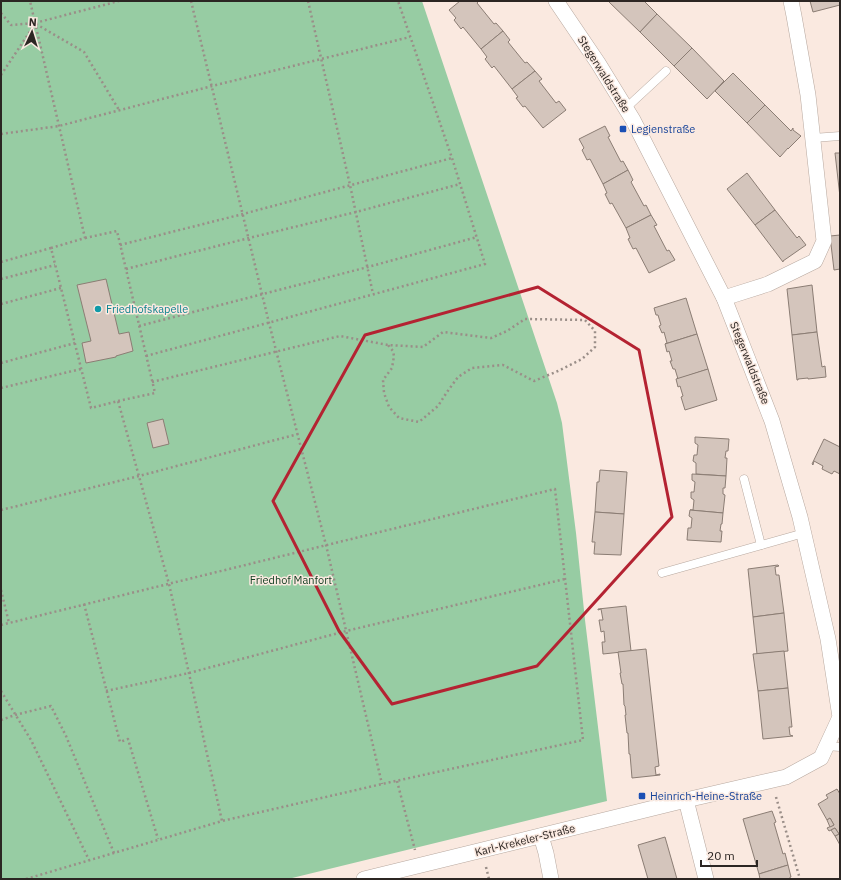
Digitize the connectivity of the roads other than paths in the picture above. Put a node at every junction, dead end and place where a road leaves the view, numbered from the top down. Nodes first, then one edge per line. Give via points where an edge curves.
1 (556, 1) edge
2 (790, 1) edge
3 (666, 71) dead end
4 (626, 108) junction
5 (840, 136) edge
6 (813, 138) junction
7 (724, 298) junction
8 (744, 479) dead end
9 (804, 533) junction
10 (761, 545) junction
11 (662, 573) dead end
12 (829, 750) edge
13 (686, 800) junction
14 (541, 836) junction
15 (364, 879) edge
16 (551, 879) edge
17 (706, 879) edge

1 - 4 street, Stegerwaldstraße
2 - 6 street via 808,95
3 - 4 lane
4 - 7 street, Stegerwaldstraße
5 - 6 lane
6 - 7 street via 824,240 815,261 768,284
7 - 9 street, Stegerwaldstraße via 772,421
8 - 10 lane
9 - 10 lane
9 - 12 street, Stegerwaldstraße via 828,639 840,717
10 - 11 lane
12 - 13 street, Karl-Krekeler-Straße via 786,777
13 - 14 street, Karl-Krekeler-Straße
13 - 17 street
14 - 15 street, Karl-Krekeler-Straße
14 - 16 street

